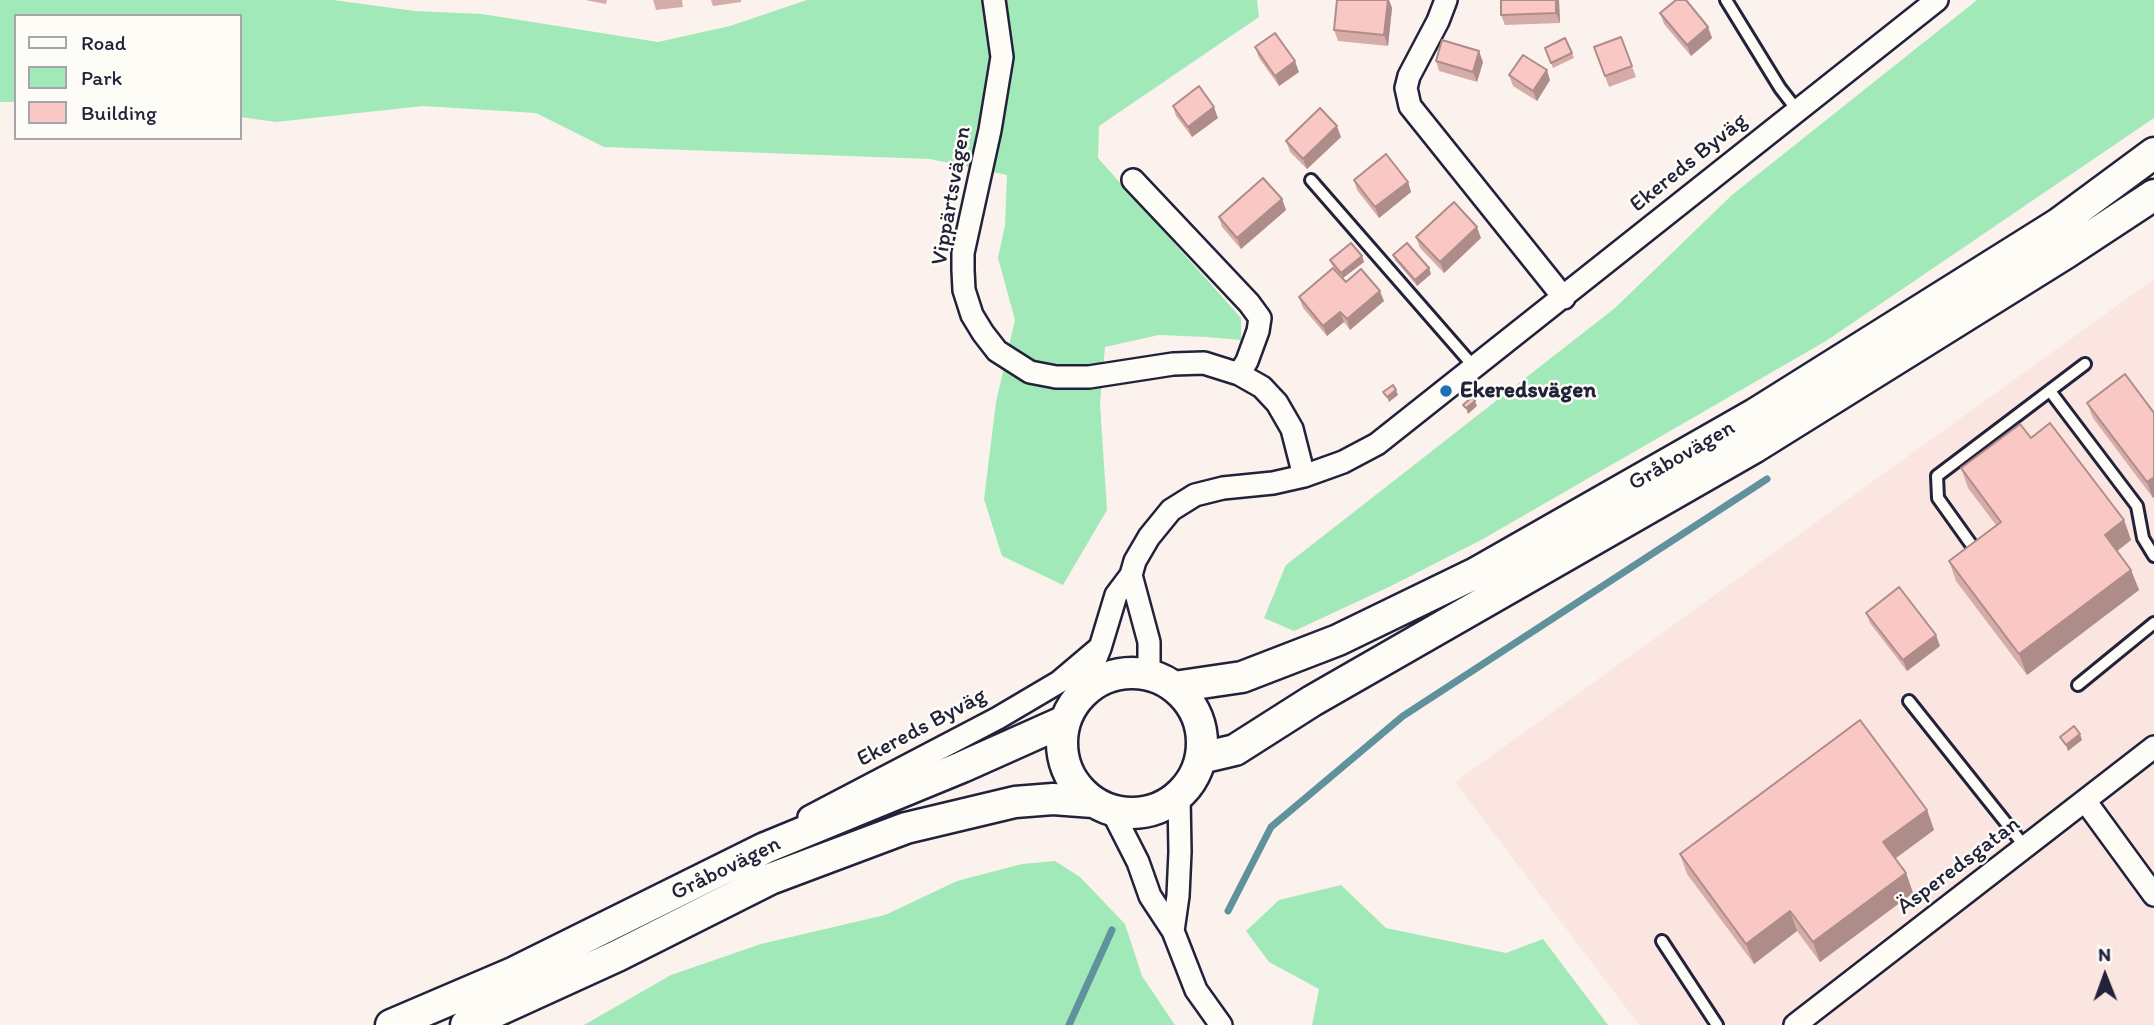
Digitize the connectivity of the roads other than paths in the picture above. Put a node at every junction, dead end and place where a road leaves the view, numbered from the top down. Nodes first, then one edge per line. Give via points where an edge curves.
1 (994, 0) edge
2 (1446, 0) edge
3 (1726, 0) edge
4 (1937, 0) edge
5 (1797, 110) junction
6 (2154, 153) edge
7 (1133, 180) dead end
8 (1311, 180) dead end
9 (2154, 195) edge
10 (1564, 298) junction
11 (2085, 364) dead end
12 (1475, 368) junction
13 (1240, 374) junction
14 (2050, 391) junction
15 (1304, 476) junction
16 (1978, 554) edge
17 (2154, 556) edge
18 (1131, 575) junction
19 (2154, 623) edge
20 (1100, 648) junction
21 (1161, 681) junction
22 (2078, 685) dead end
23 (1082, 693) junction
24 (1909, 701) dead end
25 (1065, 721) junction
26 (2154, 747) edge
27 (1201, 758) junction
28 (1179, 796) junction
29 (2086, 802) junction
30 (1102, 807) junction
31 (765, 848) junction
32 (2026, 848) junction
33 (2154, 895) edge
34 (1173, 931) junction
35 (1662, 941) dead end
36 (391, 1025) edge
37 (466, 1025) edge
38 (1221, 1025) edge
39 (1717, 1025) edge
40 (1795, 1025) edge

1 - 13 street, Vippärtsvägen via 1002,57 999,83 962,270 972,315 983,333 997,351 1030,372 1056,377 1204,363
2 - 10 street via 1409,76 1410,106
3 - 5 lane
4 - 5 street, Ekereds Byväg
5 - 10 street, Ekereds Byväg
6 - 21 main road, Gråbovägen via 2058,224 1755,414 1476,573 1338,640 1242,677
7 - 13 street via 1259,318
8 - 12 lane
9 - 27 main road, Gråbovägen via 1755,447 1312,701 1235,750
10 - 12 street, Ekereds Byväg
11 - 14 lane
12 - 15 street, Ekereds Byväg via 1377,444
13 - 15 street, Vippärtsvägen via 1278,403 1292,429
14 - 16 lane via 1937,476 1938,498
14 - 17 lane via 2137,506 2143,538
15 - 18 street, Ekereds Byväg via 1195,495 1160,523 1142,547
18 - 20 street, Ekereds Byväg via 1116,595
18 - 21 street
19 - 22 lane
20 - 23 street, Ekereds Byväg
20 - 31 street, Ekereds Byväg via 1059,682 804,819
21 - 23 main road via 1137,673 1113,676
21 - 27 main road via 1184,696 1198,719
23 - 25 main road
24 - 32 lane
25 - 30 main road via 1065,766 1081,793
25 - 31 main road, Gråbovägen
26 - 29 street, Äsperedsgatan
27 - 28 main road via 1193,779
28 - 30 main road via 1147,812 1129,814
28 - 34 street
29 - 32 street, Äsperedsgatan
29 - 33 street
30 - 34 street via 1138,862 1150,896
30 - 37 main road, Gråbovägen via 1053,799 1015,802 906,828 770,879 617,957
31 - 36 main road, Gråbovägen via 515,972
32 - 40 street, Äsperedsgatan
34 - 38 street via 1196,990
35 - 39 lane

